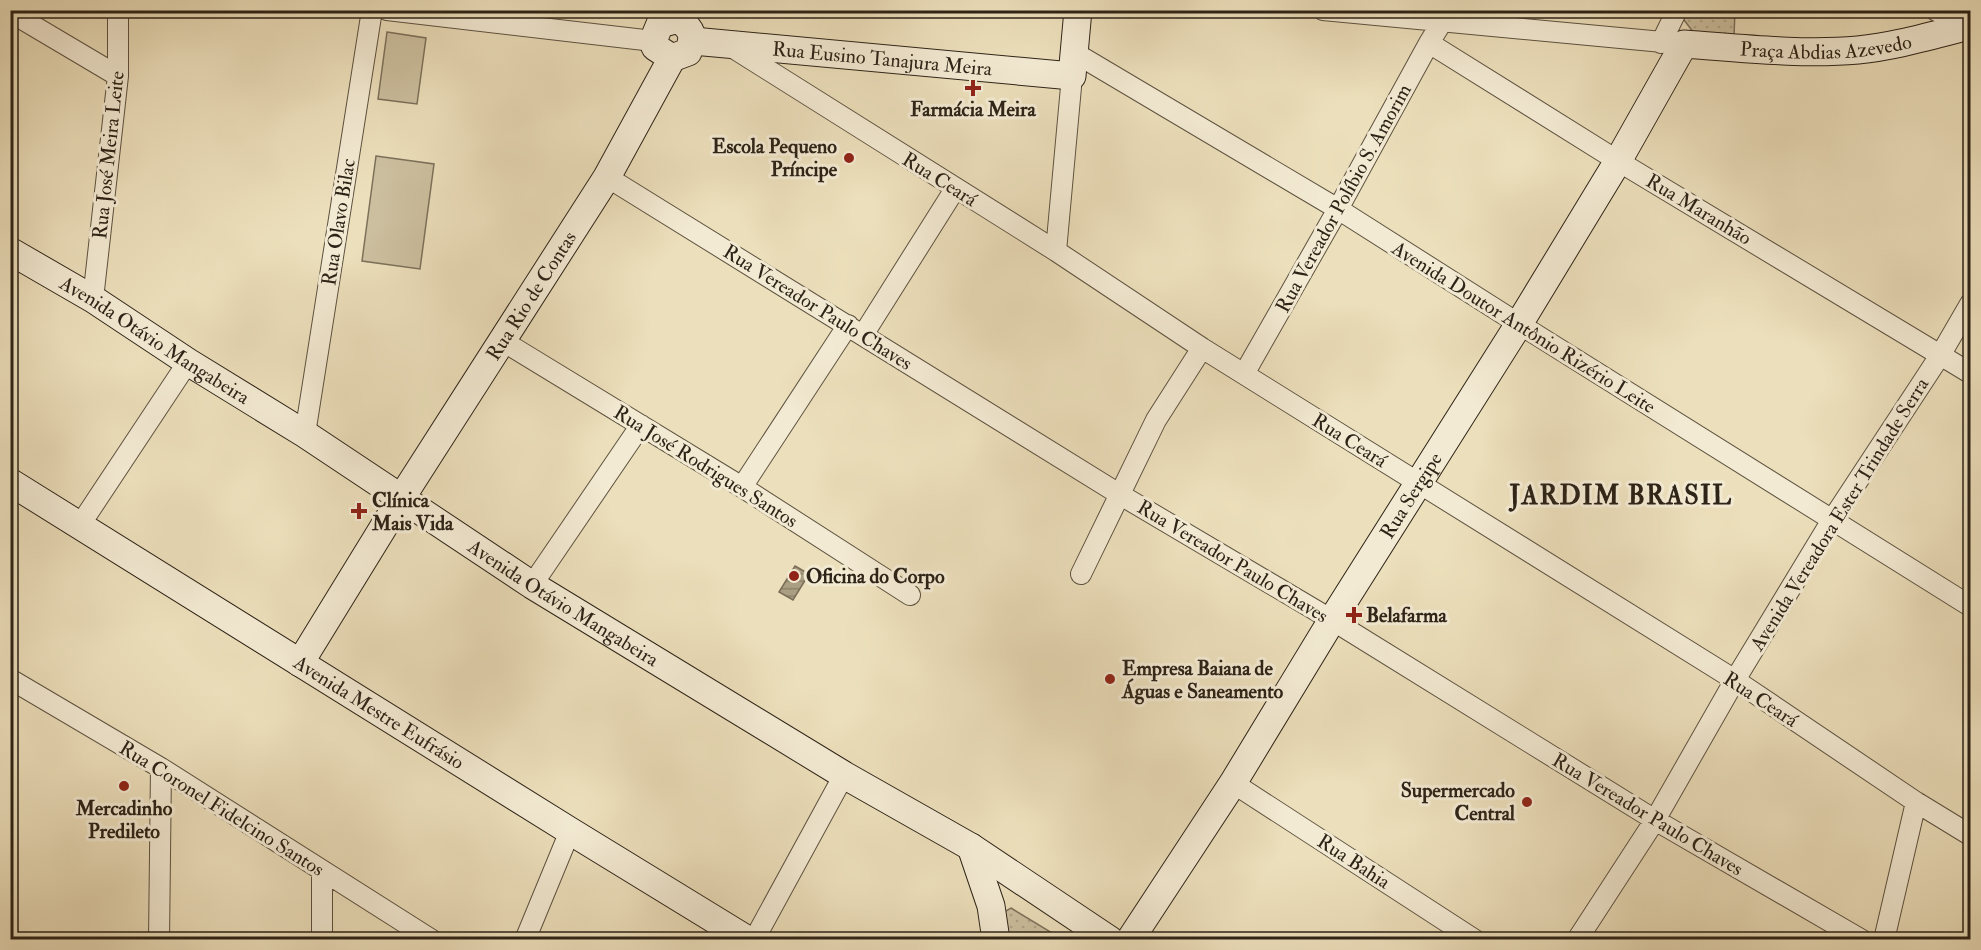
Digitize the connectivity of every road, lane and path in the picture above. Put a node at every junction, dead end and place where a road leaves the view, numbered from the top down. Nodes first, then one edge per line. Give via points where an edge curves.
1 (118, 10) edge
2 (372, 10) edge
3 (387, 10) edge
4 (1078, 10) edge
5 (1323, 10) edge
6 (1677, 10) edge
7 (1935, 10) edge
8 (10, 12) edge
9 (1445, 14) edge
10 (1968, 26) edge
11 (670, 29) edge
12 (1429, 43) junction
13 (1672, 44) junction
14 (729, 45) junction
15 (1073, 65) junction
16 (118, 76) junction
17 (1618, 161) junction
18 (607, 177) junction
19 (955, 189) junction
20 (1338, 209) junction
21 (10, 251) edge
22 (1056, 251) junction
23 (93, 300) junction
24 (1971, 303) edge
25 (1519, 324) junction
26 (855, 330) junction
27 (501, 340) junction
28 (1202, 348) junction
29 (1941, 354) junction
30 (188, 362) junction
31 (1971, 373) edge
32 (1244, 374) junction
33 (641, 425) junction
34 (305, 434) junction
35 (10, 482) edge
36 (1418, 483) junction
37 (742, 487) junction
38 (1119, 494) junction
39 (402, 497) junction
40 (1832, 520) junction
41 (80, 525) junction
42 (1082, 574) dead end
43 (532, 585) junction
44 (910, 595) dead end
45 (1971, 606) edge
46 (1332, 620) junction
47 (300, 663) junction
48 (10, 679) edge
49 (1735, 680) junction
50 (161, 768) junction
51 (844, 775) junction
52 (1233, 783) junction
53 (1916, 802) junction
54 (1655, 820) junction
55 (570, 831) junction
56 (1971, 835) edge
57 (971, 847) junction
58 (322, 872) junction
59 (1049, 898) junction
60 (991, 906) junction
61 (159, 939) edge
62 (322, 939) edge
63 (432, 939) edge
64 (525, 939) edge
65 (748, 939) edge
66 (754, 939) edge
67 (996, 939) edge
68 (1110, 939) edge
69 (1130, 939) edge
70 (1475, 939) edge
71 (1577, 939) edge
72 (1862, 939) edge
73 (1884, 939) edge

1 - 16 street, Rua José Meira Leite
2 - 34 street, Rua Olavo Bilac
3 - 11 street, Rua Eusino Tanajura Meira
4 - 15 street
5 - 9 street
6 - 13 street
7 - 10 street, Praça Abdias Azevedo
8 - 16 street
9 - 12 street, Rua Vereador Políbio S. Amorim
9 - 13 street
10 - 13 street, Praça Abdias Azevedo via 1910,42 1858,50
11 - 14 street, Rua Eusino Tanajura Meira
11 - 18 street, Rua Rio de Contas via 654,92
12 - 17 street, Rua Maranhão
12 - 20 street, Rua Vereador Políbio S. Amorim
13 - 17 street, Rua Sergipe
14 - 15 street, Rua Eusino Tanajura Meira
14 - 19 street, Rua Ceará
15 - 20 street, Avenida Doutor Antônio Rizério Leite
15 - 22 street
16 - 23 street, Rua José Meira Leite
17 - 25 street, Rua Sergipe
17 - 29 street, Rua Maranhão
18 - 26 street, Rua Vereador Paulo Chaves
18 - 27 street, Rua Rio de Contas
19 - 22 street, Rua Ceará
19 - 26 street
20 - 25 street, Avenida Doutor Antônio Rizério Leite
20 - 32 street, Rua Vereador Políbio S. Amorim
21 - 23 street, Avenida Otávio Mangabeira
22 - 28 street, Rua Ceará
23 - 30 street, Avenida Otávio Mangabeira
24 - 29 street, Avenida Vereadora Ester Trindade Serra
25 - 36 street, Rua Sergipe
25 - 40 street, Avenida Doutor Antônio Rizério Leite
26 - 37 street
26 - 38 street, Rua Vereador Paulo Chaves
27 - 33 street, Rua José Rodrigues Santos
27 - 39 street, Rua Rio de Contas
28 - 32 street, Rua Ceará
28 - 38 street via 1156,420
29 - 31 street, Rua Maranhão
29 - 40 street, Avenida Vereadora Ester Trindade Serra
30 - 34 street, Avenida Otávio Mangabeira
30 - 41 street
32 - 36 street, Rua Ceará
33 - 37 street, Rua José Rodrigues Santos
33 - 43 street
34 - 39 street, Avenida Otávio Mangabeira
35 - 41 street, Avenida Mestre Eufrásio
36 - 46 street, Rua Sergipe
36 - 49 street, Rua Ceará
37 - 44 street, Rua José Rodrigues Santos
38 - 42 street
38 - 46 street, Rua Vereador Paulo Chaves
39 - 43 street, Avenida Otávio Mangabeira
39 - 47 street, Rua Rio de Contas
40 - 45 street, Avenida Doutor Antônio Rizério Leite
40 - 49 street, Avenida Vereadora Ester Trindade Serra
41 - 47 street, Avenida Mestre Eufrásio
43 - 51 street, Avenida Otávio Mangabeira
46 - 52 street, Rua Sergipe
46 - 54 street, Rua Vereador Paulo Chaves
47 - 55 street, Avenida Mestre Eufrásio
48 - 50 street, Rua Coronel Fidelcino Santos
49 - 53 street, Rua Ceará
49 - 54 street, Avenida Vereadora Ester Trindade Serra
50 - 58 street, Rua Coronel Fidelcino Santos
50 - 61 street
51 - 57 street, Avenida Otávio Mangabeira
51 - 66 street
52 - 69 street, Rua Sergipe
52 - 70 street, Rua Bahia
53 - 56 street, Rua Ceará
53 - 73 street
54 - 71 street, Avenida Vereadora Ester Trindade Serra
54 - 72 street, Rua Vereador Paulo Chaves
55 - 64 street
55 - 65 street, Avenida Mestre Eufrásio
57 - 59 street, Avenida Otávio Mangabeira
57 - 60 street
58 - 62 street
58 - 63 street, Rua Coronel Fidelcino Santos
59 - 60 street via 1017,896
59 - 68 street, Avenida Otávio Mangabeira
60 - 67 street

